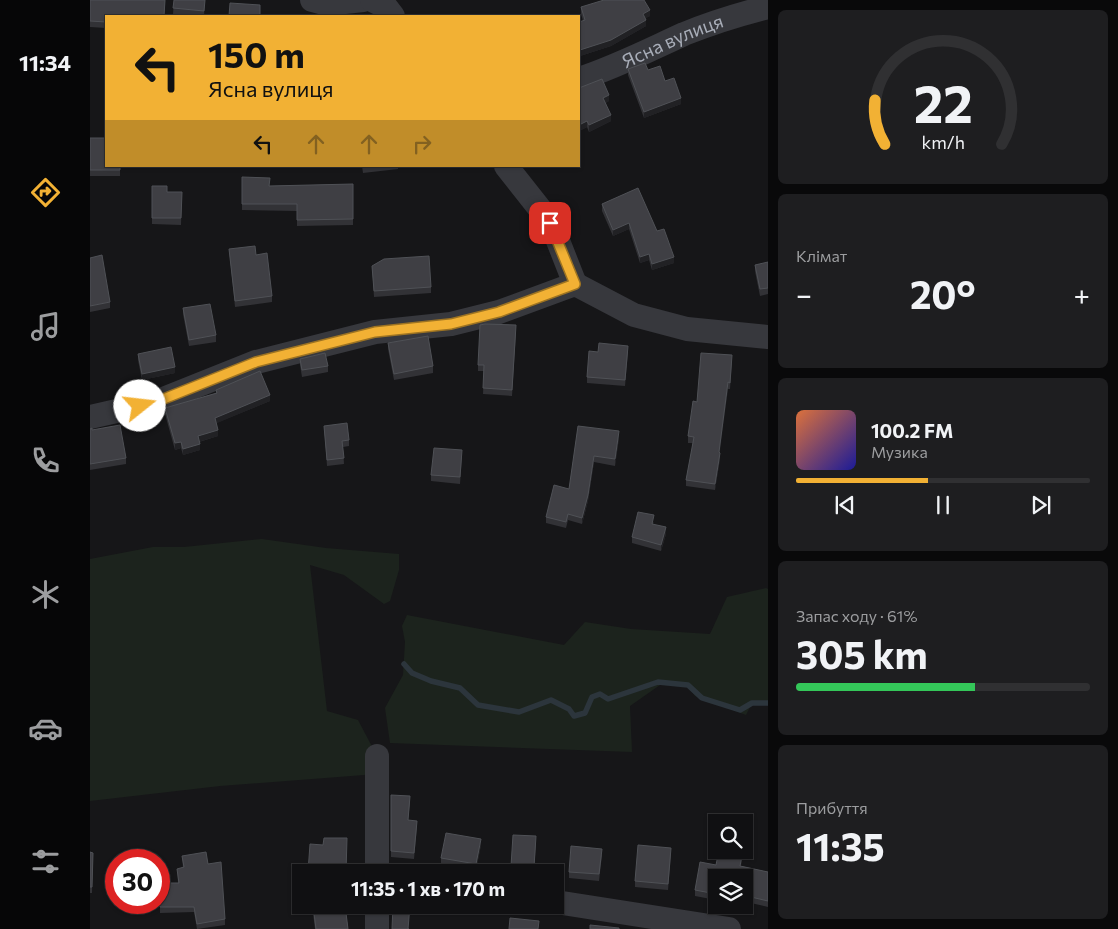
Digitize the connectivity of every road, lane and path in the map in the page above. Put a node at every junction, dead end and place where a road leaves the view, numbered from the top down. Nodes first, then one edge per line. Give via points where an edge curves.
1 (312, 0) edge
2 (363, 0) edge
3 (372, 0) edge
4 (768, 7) edge
5 (392, 15) edge
6 (580, 79) edge
7 (507, 167) edge
8 (575, 284) junction
9 (768, 337) edge
10 (90, 417) edge
11 (377, 756) dead end
12 (377, 864) edge
13 (564, 903) edge
14 (377, 914) edge
15 (377, 929) edge
16 (729, 929) edge

1 - 2 street via 327,4
3 - 5 street via 386,7
4 - 6 street, Ясна вулиця via 686,34
7 - 8 street via 550,223
8 - 9 street via 634,315 687,329
8 - 10 street via 499,312 451,324 375,332 256,362 156,402
11 - 12 street
13 - 16 street
14 - 15 street

